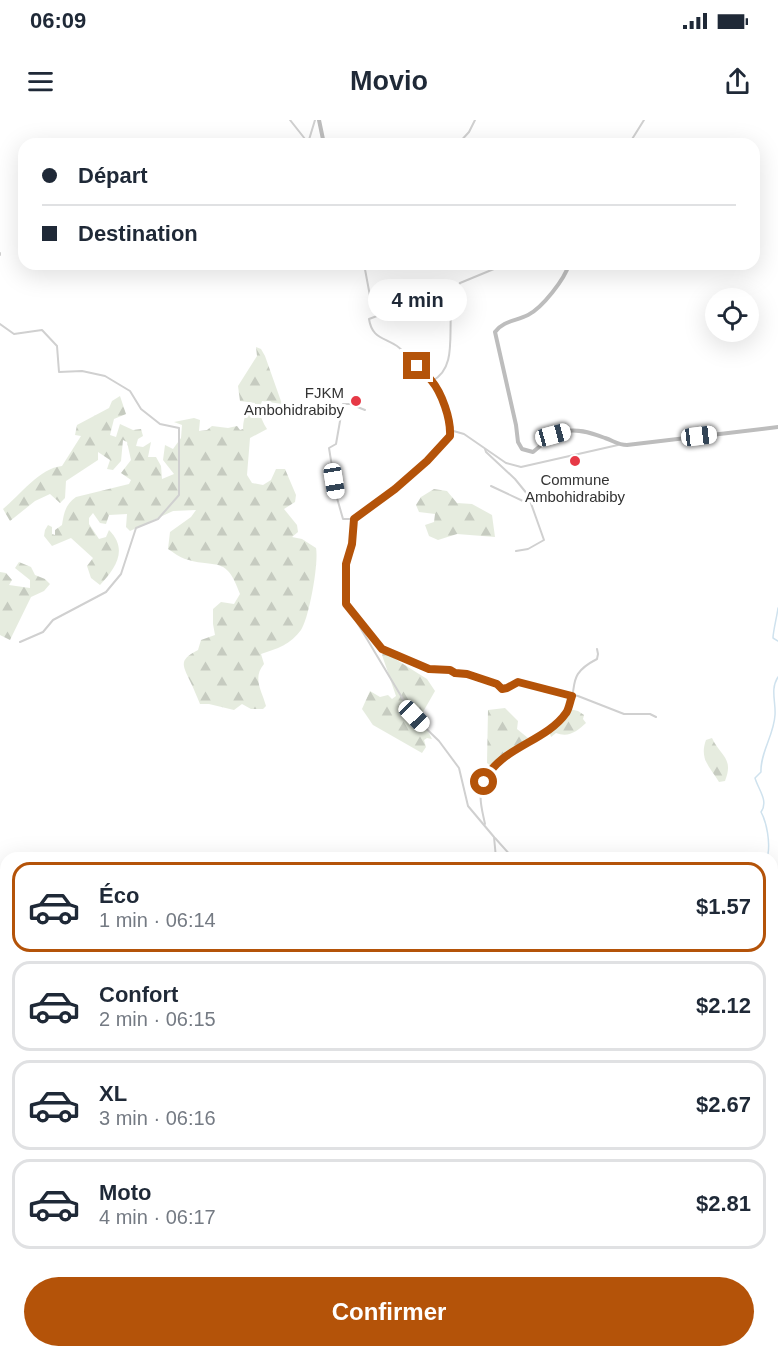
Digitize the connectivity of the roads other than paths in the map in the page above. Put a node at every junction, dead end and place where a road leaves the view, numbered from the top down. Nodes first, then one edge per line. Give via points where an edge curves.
1 (290, 120) edge
2 (317, 120) edge
3 (475, 120) edge
4 (644, 120) edge
5 (305, 138) edge
6 (311, 138) edge
7 (322, 138) edge
8 (464, 138) edge
9 (632, 138) edge
10 (365, 270) edge
11 (491, 270) edge
12 (567, 270) edge
13 (0, 324) edge
14 (432, 381) junction
15 (365, 410) dead end
16 (778, 427) edge
17 (450, 430) junction
18 (618, 445) junction
19 (485, 449) junction
20 (491, 486) dead end
21 (528, 495) junction
22 (354, 519) junction
23 (516, 551) dead end
24 (350, 610) junction
25 (20, 642) dead end
26 (597, 649) dead end
27 (572, 696) junction
28 (656, 717) dead end
29 (485, 824) junction
30 (494, 837) junction
31 (495, 852) edge
32 (508, 852) edge

1 - 5 street
2 - 6 street
2 - 7 main road
3 - 8 street
4 - 9 street
10 - 14 street via 377,316 369,319 370,327 380,338 397,346
11 - 14 street via 457,286 448,363 441,376
12 - 18 main road via 532,313 500,326 495,332 518,442 533,452 553,435 575,429
13 - 25 street via 14,334 42,330 57,346 59,372 105,376 130,391 141,409 160,424 179,428 179,495 158,519 136,528 117,580 106,592
14 - 17 street via 446,410
15 - 22 street via 344,405 336,444 329,448 343,519
16 - 18 main road
17 - 19 street via 464,434
17 - 22 street via 450,436 427,461
18 - 19 street via 521,467 506,463
19 - 21 street
20 - 21 street via 525,502
21 - 23 street via 544,540
22 - 24 street via 346,564 346,604
24 - 27 street via 382,649 415,664 477,676 502,689 518,682
24 - 29 street via 414,716 459,768 468,806
26 - 27 street via 597,659 576,675
27 - 28 street via 624,714
27 - 29 street via 560,719 488,772 480,793
29 - 30 street
30 - 31 street
30 - 32 street

